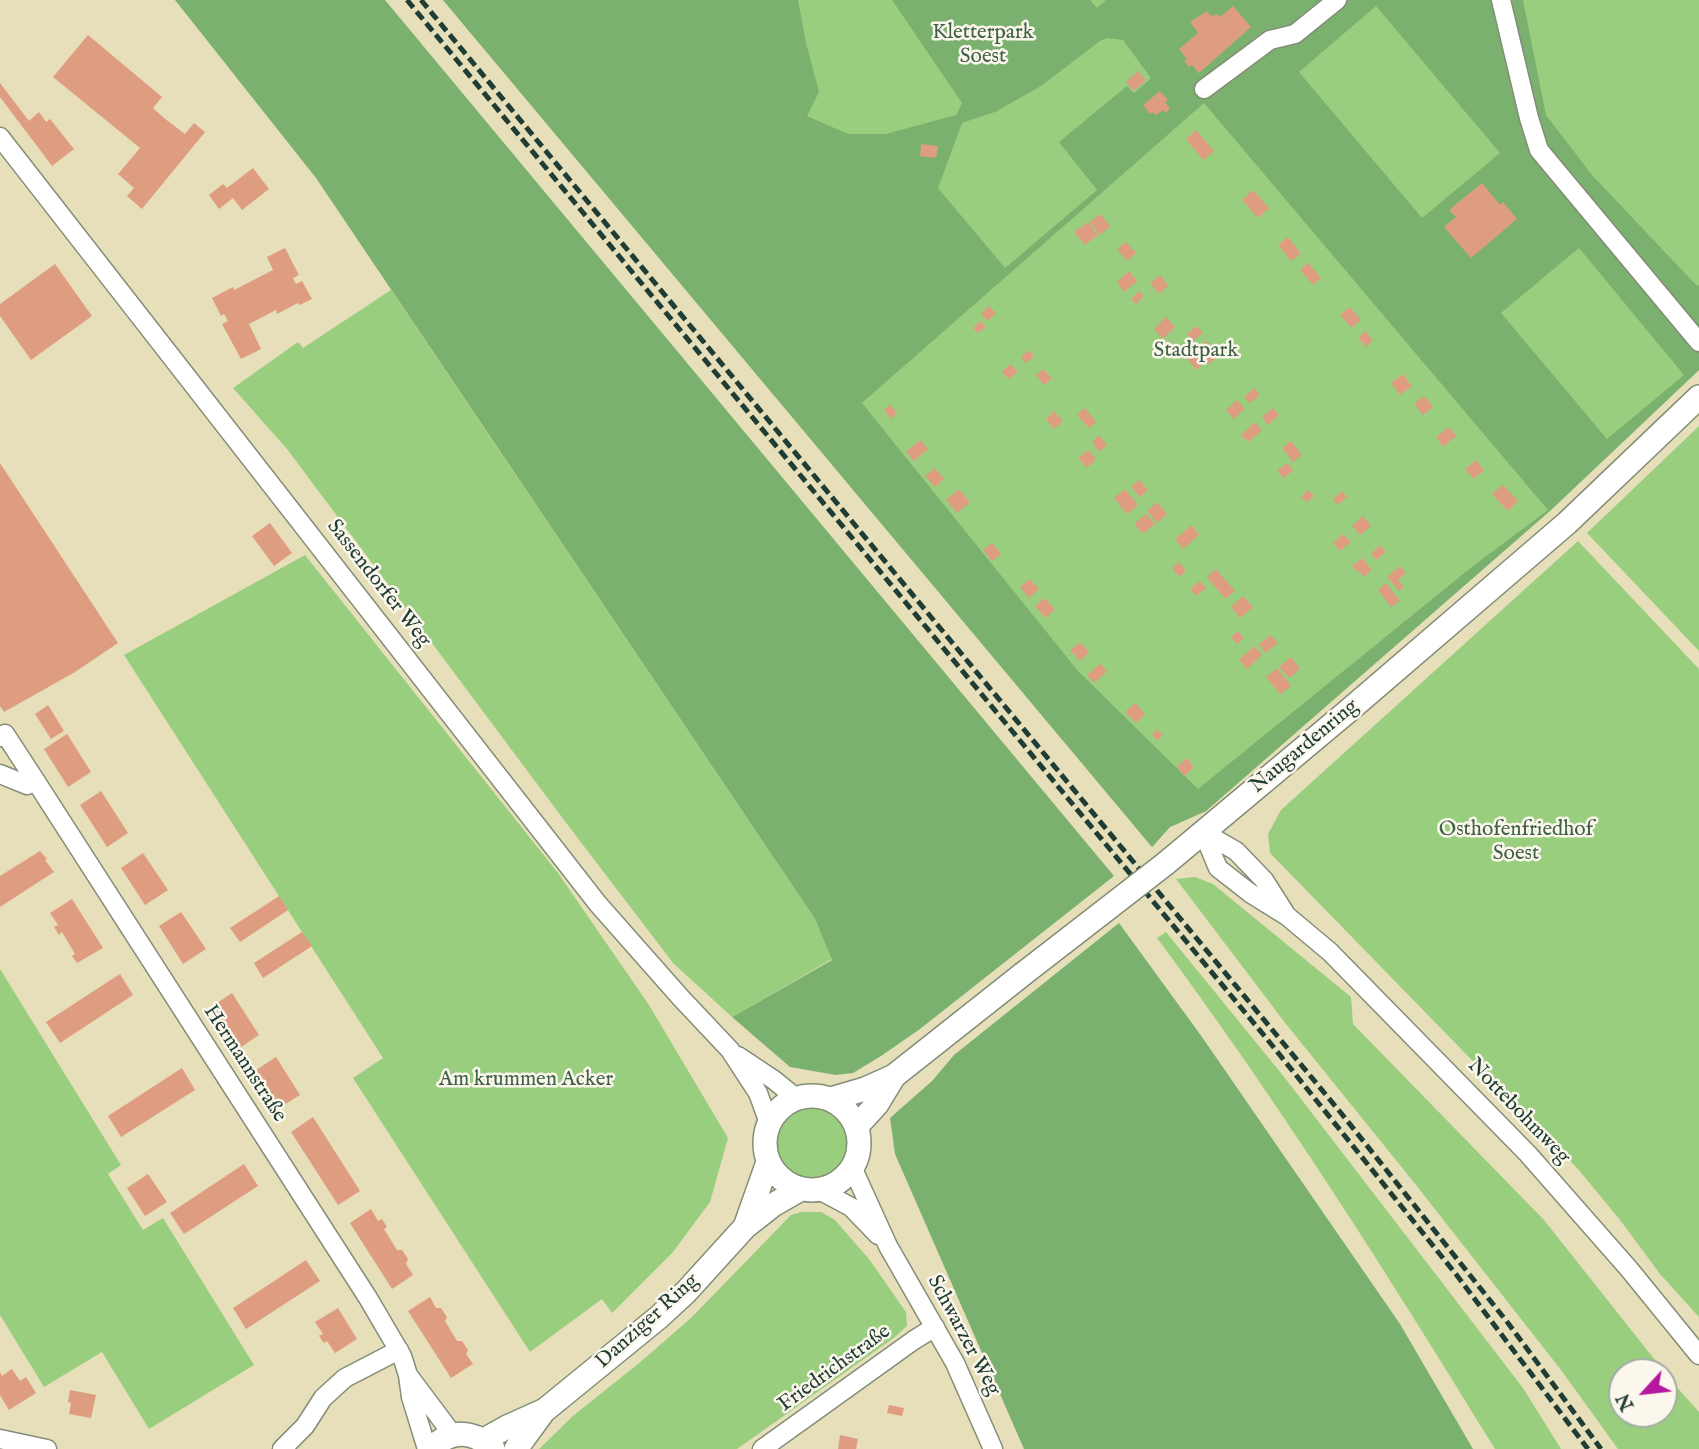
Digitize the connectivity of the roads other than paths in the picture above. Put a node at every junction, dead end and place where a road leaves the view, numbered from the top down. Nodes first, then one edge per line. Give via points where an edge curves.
1 (1337, 0) edge
2 (1501, 0) edge
3 (1205, 89) dead end
4 (0, 137) edge
5 (1699, 342) edge
6 (1699, 397) edge
7 (0, 737) edge
8 (0, 774) edge
9 (35, 780) junction
10 (1203, 832) junction
11 (730, 1050) junction
12 (894, 1076) junction
13 (796, 1098) junction
14 (831, 1099) junction
15 (769, 1123) junction
16 (857, 1126) junction
17 (768, 1162) junction
18 (853, 1169) junction
19 (810, 1190) junction
20 (744, 1227) junction
21 (888, 1246) junction
22 (935, 1327) junction
23 (399, 1350) junction
24 (1699, 1355) edge
25 (408, 1375) junction
26 (545, 1410) junction
27 (453, 1435) junction
28 (0, 1439) edge
29 (489, 1445) edge
30 (47, 1449) edge
31 (282, 1449) edge
32 (429, 1449) edge
33 (516, 1449) edge
34 (762, 1449) edge
35 (993, 1449) edge

1 - 3 street via 1295,34 1270,40
2 - 5 street via 1539,150
4 - 11 street, Sassendorfer Weg via 598,904
6 - 10 main road, Naugardenring via 1567,523
7 - 9 street, Hermannstraße via 5,734
8 - 9 street via 27,785
9 - 23 street, Hermannstraße
10 - 12 main road, Naugardenring, bridge
10 - 24 street, Nottebohmweg via 1217,868 1287,916 1363,985 1528,1154
11 - 13 street, Sassendorfer Weg
11 - 15 street, Sassendorfer Weg via 758,1093
12 - 14 main road, Naugardenring
12 - 16 main road, Naugardenring
13 - 14 main road
13 - 15 main road via 781,1107
14 - 16 main road
15 - 17 main road via 764,1143
16 - 18 main road via 859,1156
17 - 19 main road via 781,1180
17 - 20 main road, Danziger Ring
18 - 19 main road via 839,1183
18 - 21 street, Schwarzer Weg
19 - 20 main road, Danziger Ring via 774,1205
19 - 21 street, Schwarzer Weg via 851,1207
20 - 26 main road, Danziger Ring via 659,1317
21 - 22 street, Schwarzer Weg
22 - 34 street, Friedrichstraße
22 - 35 street, Schwarzer Weg via 956,1363
23 - 25 street, Hermannstraße
23 - 31 street via 345,1378
25 - 27 street, Hermannstraße
25 - 32 street, Hermannstraße
26 - 29 main road, Danziger Ring via 507,1427
26 - 33 main road, Danziger Ring
27 - 29 main road via 469,1434
27 - 32 main road
28 - 30 street

